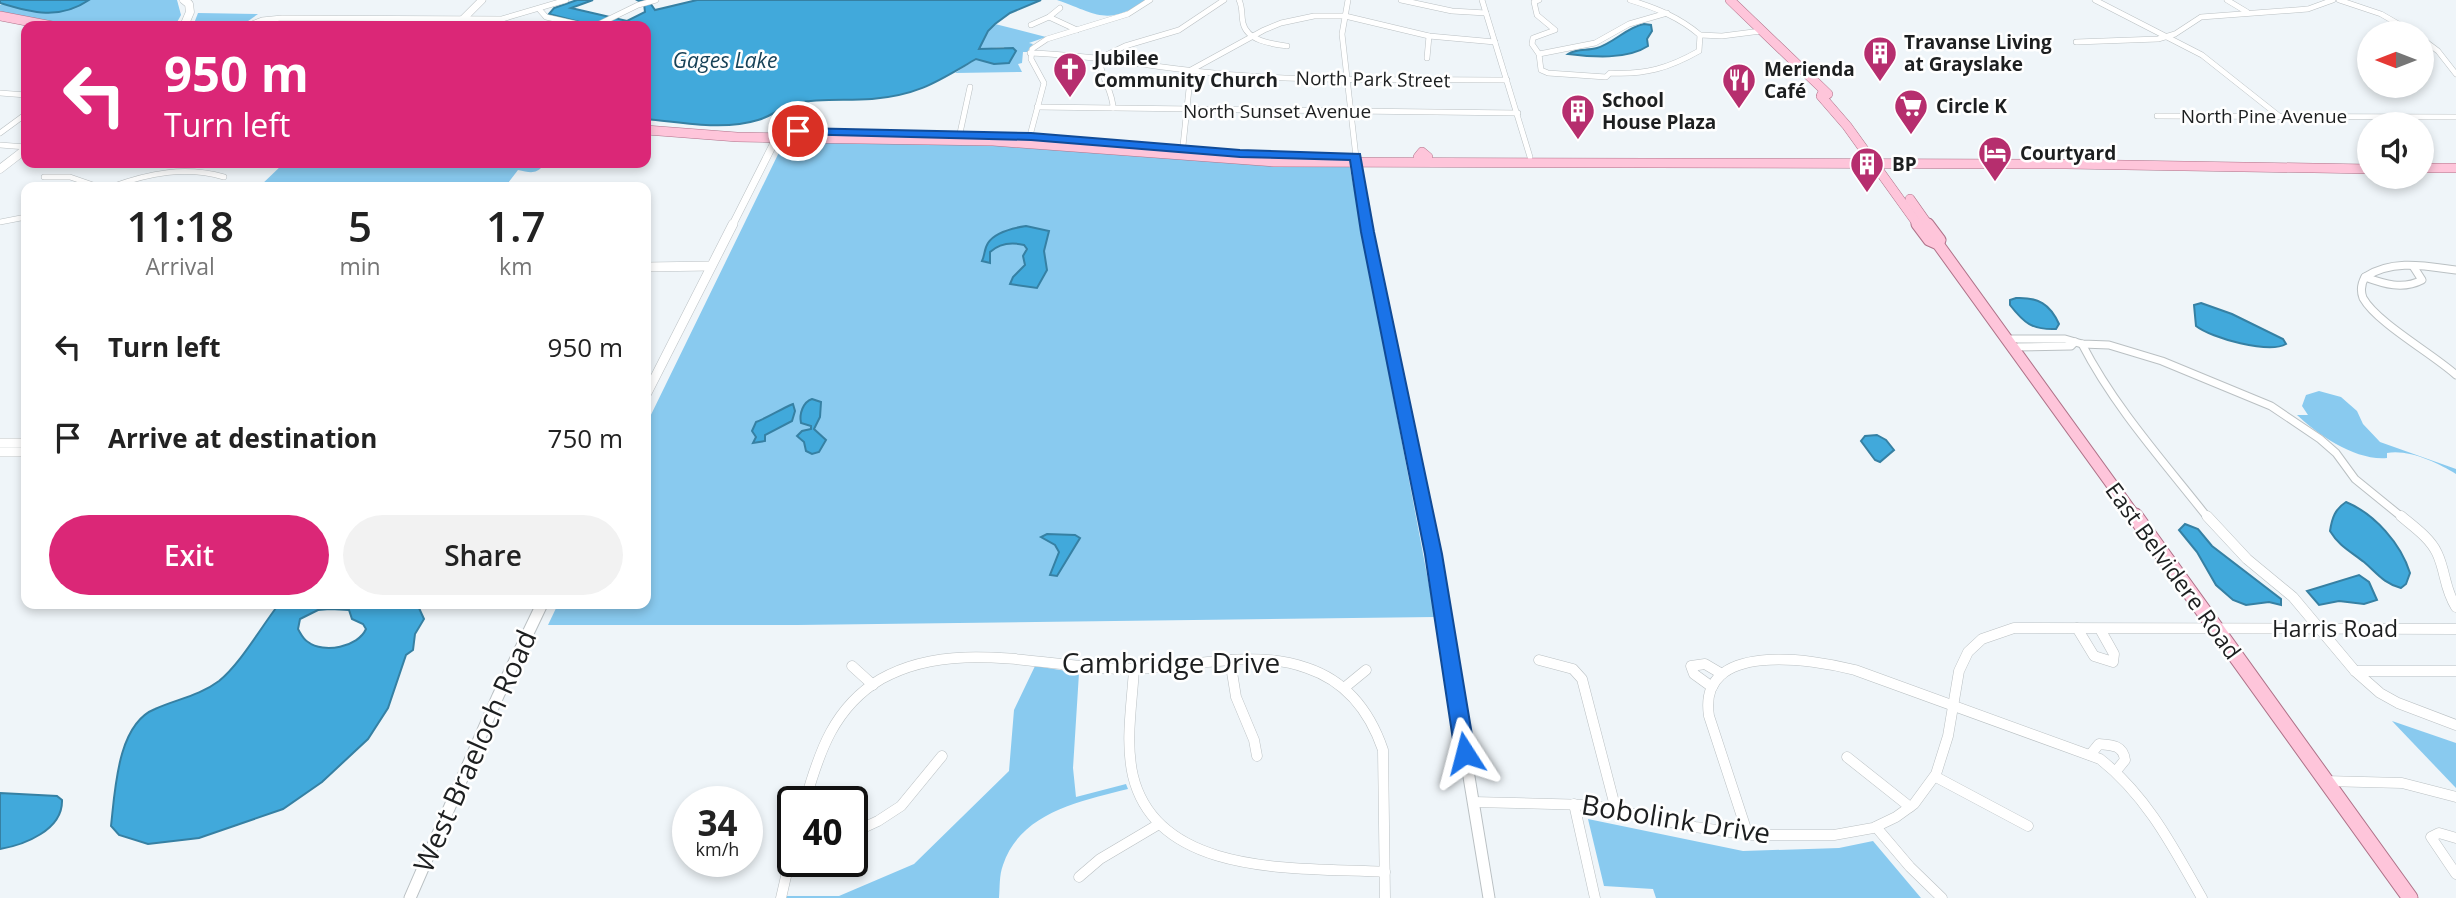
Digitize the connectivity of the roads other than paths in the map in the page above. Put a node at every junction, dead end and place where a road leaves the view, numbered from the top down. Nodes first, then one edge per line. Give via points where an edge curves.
1 (482, 0) edge
2 (547, 0) edge
3 (566, 0) edge
4 (655, 0) edge
5 (1150, 0) edge
6 (1224, 0) edge
7 (1239, 0) edge
8 (1348, 0) edge
9 (1401, 0) edge
10 (1482, 0) edge
11 (1539, 0) edge
12 (1630, 0) edge
13 (1730, 0) edge
14 (2095, 0) edge
15 (2227, 0) edge
16 (2333, 0) edge
17 (2339, 0) edge
18 (188, 1) edge
19 (1060, 8) dead end
20 (539, 9) junction
21 (1667, 12) junction
22 (2247, 12) junction
23 (1486, 13) junction
24 (0, 16) edge
25 (1345, 16) junction
26 (1049, 17) junction
27 (464, 18) junction
28 (22, 21) edge
29 (186, 21) edge
30 (260, 21) edge
31 (461, 21) edge
32 (560, 21) edge
33 (606, 21) edge
34 (2394, 21) edge
35 (1031, 24) dead end
36 (1077, 30) junction
37 (1761, 31) junction
38 (1700, 35) junction
39 (1429, 36) junction
40 (2170, 36) junction
41 (1254, 37) junction
42 (1494, 41) junction
43 (2076, 42) dead end
44 (1287, 47) dead end
45 (2434, 48) edge
46 (1030, 53) junction
47 (1539, 54) junction
48 (1100, 58) junction
49 (1427, 58) dead end
50 (1191, 71) junction
51 (2456, 74) edge
52 (1348, 79) junction
53 (1507, 80) junction
54 (970, 87) dead end
55 (1823, 92) joint
56 (0, 93) edge
57 (21, 95) edge
58 (1037, 107) junction
59 (1113, 108) junction
60 (1186, 111) junction
61 (1352, 112) junction
62 (1518, 113) junction
63 (2157, 116) dead end
64 (2279, 116) junction
65 (21, 117) edge
66 (2456, 117) edge
67 (651, 125) edge
68 (651, 130) edge
69 (0, 132) edge
70 (778, 134) junction
71 (958, 136) junction
72 (1030, 140) junction
73 (0, 147) edge
74 (21, 148) edge
75 (21, 152) edge
76 (1183, 152) junction
77 (1530, 157) junction
78 (1356, 160) junction
79 (1446, 160) junction
80 (1878, 161) junction
81 (2456, 162) edge
82 (2357, 163) edge
83 (2434, 163) edge
84 (2434, 168) edge
85 (2456, 168) edge
86 (0, 169) edge
87 (2357, 169) edge
88 (44, 177) dead end
89 (224, 177) dead end
90 (84, 182) edge
91 (128, 182) edge
92 (21, 218) edge
93 (0, 222) edge
94 (2413, 266) junction
95 (651, 267) edge
96 (709, 269) junction
97 (2456, 270) edge
98 (651, 273) edge
99 (2365, 277) junction
100 (2009, 343) junction
101 (2082, 343) junction
102 (2444, 363) junction
103 (2456, 363) edge
104 (2456, 375) edge
105 (651, 385) edge
106 (0, 443) edge
107 (21, 443) edge
108 (0, 452) edge
109 (21, 452) edge
110 (2456, 607) edge
111 (540, 609) edge
112 (2077, 628) junction
113 (2100, 629) junction
114 (2215, 629) junction
115 (2456, 629) edge
116 (2322, 630) junction
117 (1230, 660) junction
118 (1539, 660) dead end
119 (852, 666) dead end
120 (1134, 669) junction
121 (1366, 670) dead end
122 (2355, 671) junction
123 (2456, 671) edge
124 (1722, 674) junction
125 (873, 685) junction
126 (1712, 687) junction
127 (1344, 688) junction
128 (1954, 705) junction
129 (2456, 725) edge
130 (2090, 755) junction
131 (942, 756) dead end
132 (1257, 756) dead end
133 (1847, 757) dead end
134 (2116, 771) junction
135 (1936, 777) junction
136 (2325, 781) junction
137 (810, 786) edge
138 (2456, 797) edge
139 (1473, 802) junction
140 (1574, 803) junction
141 (1910, 807) junction
142 (1616, 810) junction
143 (1159, 824) junction
144 (868, 825) edge
145 (2028, 826) dead end
146 (1876, 827) junction
147 (1748, 835) junction
148 (2456, 838) edge
149 (1385, 872) junction
150 (2456, 874) edge
151 (786, 877) edge
152 (1079, 877) dead end
153 (410, 898) edge
154 (781, 898) edge
155 (1385, 898) edge
156 (1489, 898) edge
157 (1595, 898) edge
158 (1942, 898) edge
159 (2202, 898) edge
160 (2410, 898) edge

1 - 27 street
2 - 20 street
3 - 20 street
4 - 33 street
5 - 36 street via 1128,14
6 - 48 street via 1179,30 1114,49
7 - 41 street via 1246,29
8 - 25 street
9 - 23 street
10 - 23 street
11 - 47 street via 1534,2 1537,15 1555,30 1533,38
12 - 21 street
13 - 37 main road
14 - 40 street
15 - 22 street
16 - 22 street via 2308,9
17 - 34 street
18 - 29 main road
19 - 26 street
20 - 27 street via 510,18
20 - 32 street via 546,18
21 - 38 street
21 - 47 street via 1629,24 1595,43
22 - 40 street via 2201,16
23 - 42 street
24 - 28 main road
25 - 39 street
25 - 41 street via 1301,18
25 - 52 street via 1342,34
26 - 35 street
26 - 36 street
27 - 30 street
27 - 31 street
36 - 46 street via 1043,40
37 - 38 street
37 - 55 main road
38 - 47 street via 1699,51 1662,72 1635,76 1548,73 1540,67
39 - 42 street
39 - 49 street
40 - 43 street via 2134,42
40 - 64 street via 2213,63
41 - 44 street
41 - 50 street
42 - 53 street
45 - 51 street
46 - 48 street, North Park Street
46 - 58 street via 1030,63 1044,80
48 - 50 street, North Park Street
48 - 59 street via 1099,69 1113,92
50 - 52 street, North Park Street
50 - 60 street
52 - 53 street, North Park Street
52 - 61 street
53 - 62 street
54 - 71 street
55 - 80 main road via 1845,112
56 - 57 street
58 - 59 street, North Sunset Avenue
58 - 72 street
59 - 60 street, North Sunset Avenue
60 - 61 street, North Sunset Avenue
60 - 76 street
61 - 62 street, North Sunset Avenue
61 - 78 street
62 - 77 street
63 - 64 street, North Pine Avenue
64 - 66 street, North Pine Avenue
65 - 69 street
67 - 70 main road
68 - 70 main road
70 - 71 main road
70 - 96 street
71 - 72 main road
72 - 76 main road
73 - 74 street
75 - 86 main road
76 - 78 main road via 1274,162
77 - 79 main road
77 - 80 main road
78 - 79 main road
78 - 79 main road
78 - 139 street via 1433,554
79 - 80 main road
80 - 82 main road
80 - 87 main road
80 - 100 main road, East Belvidere Road via 1929,240 1938,244
81 - 83 main road
84 - 85 main road
88 - 90 street
89 - 91 street via 181,171
92 - 93 street
94 - 97 street
94 - 99 street via 2376,269
94 - 99 street via 2422,276 2414,285
95 - 96 street
96 - 98 street
96 - 105 street
99 - 102 street via 2361,288 2367,303
100 - 101 street
100 - 114 main road, East Belvidere Road
101 - 110 street via 2145,355 2262,401 2320,439 2356,479 2431,544
101 - 116 street via 2117,403 2208,518
102 - 103 street
102 - 104 street
106 - 107 street
108 - 109 street
111 - 153 street, West Braeloch Road
112 - 113 street, Bobolink Drive
112 - 113 street via 2094,657 2113,662 2114,654
112 - 128 street, Bobolink Drive via 2014,628 1976,643 1961,666
113 - 114 street, Bobolink Drive
114 - 116 street, Harris Road
114 - 136 main road, East Belvidere Road
115 - 116 street, Harris Road
116 - 122 street
117 - 120 street, Cambridge Drive
117 - 127 street, Cambridge Drive via 1287,661
117 - 132 street via 1236,697
118 - 142 street via 1573,669 1582,679
119 - 125 street
120 - 125 street, Cambridge Drive via 1011,659 943,659 903,669
120 - 143 street via 1133,778
121 - 127 street
122 - 123 street
122 - 129 street via 2398,704
124 - 126 street
124 - 126 street via 1705,664 1691,666 1694,674
124 - 128 street via 1758,660 1821,662
125 - 137 street, Cambridge Drive via 850,703 826,733
126 - 147 street via 1709,716
127 - 149 street, Cambridge Drive via 1370,716 1383,750
128 - 130 street
128 - 135 street, Bobolink Drive
130 - 134 street
130 - 134 street via 2099,744 2116,746 2124,760
131 - 144 street via 901,806
133 - 141 street
134 - 159 street via 2141,796
135 - 141 street, Bobolink Drive
135 - 145 street
136 - 138 street via 2402,783
136 - 160 main road, East Belvidere Road
139 - 140 street, Bobolink Drive
139 - 156 street
140 - 142 street, Bobolink Drive
140 - 157 street
141 - 146 street, Bobolink Drive
142 - 147 street, Bobolink Drive
143 - 149 street via 1198,851 1237,862
143 - 152 street
146 - 147 street, Bobolink Drive via 1835,835
146 - 158 street
148 - 150 street via 2439,833 2431,837
149 - 155 street, Cambridge Drive
151 - 154 street

